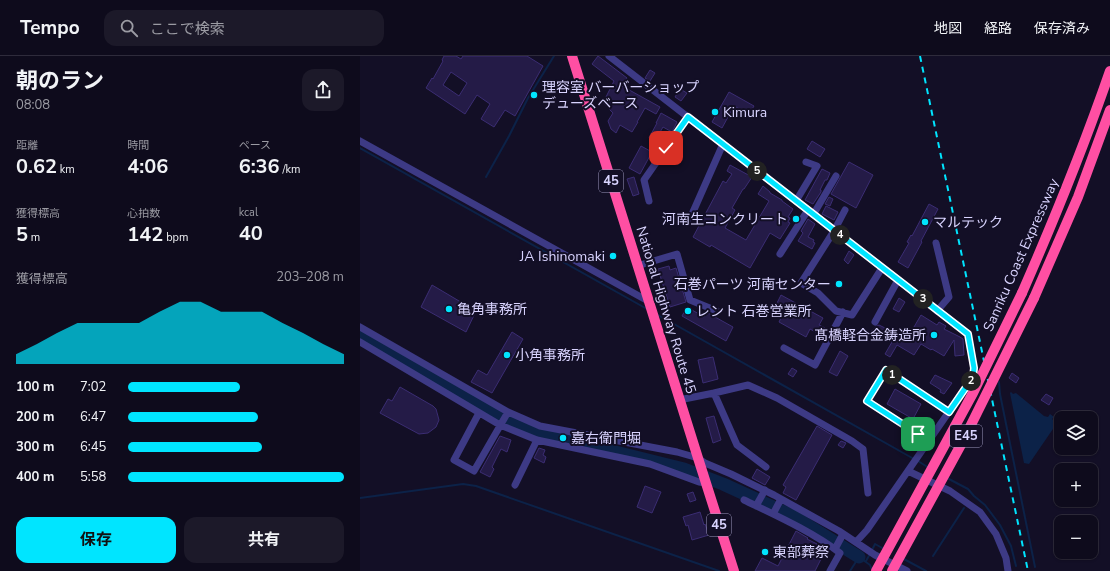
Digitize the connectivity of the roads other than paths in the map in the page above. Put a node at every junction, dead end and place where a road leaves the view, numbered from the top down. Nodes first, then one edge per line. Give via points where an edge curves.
1 (572, 56) edge
2 (609, 56) edge
3 (1110, 71) edge
4 (1110, 110) edge
5 (688, 117) junction
6 (360, 141) edge
7 (723, 144) junction
8 (806, 162) dead end
9 (836, 176) dead end
10 (649, 201) dead end
11 (796, 201) junction
12 (845, 210) dead end
13 (810, 212) junction
14 (689, 221) dead end
15 (834, 231) junction
16 (936, 243) dead end
17 (780, 254) dead end
18 (637, 266) junction
19 (882, 268) junction
20 (898, 280) junction
21 (649, 304) junction
22 (717, 311) dead end
23 (937, 311) junction
24 (843, 312) junction
25 (875, 322) dead end
26 (360, 327) edge
27 (360, 342) edge
28 (784, 348) dead end
29 (714, 393) junction
30 (679, 400) junction
31 (508, 412) junction
32 (949, 412) junction
33 (479, 413) junction
34 (500, 425) junction
35 (918, 434) dead end
36 (538, 440) junction
37 (698, 458) junction
38 (766, 467) dead end
39 (910, 468) junction
40 (706, 483) junction
41 (515, 485) dead end
42 (765, 491) junction
43 (868, 493) dead end
44 (781, 499) junction
45 (744, 500) dead end
46 (756, 506) junction
47 (773, 514) junction
48 (843, 535) junction
49 (856, 542) junction
50 (835, 549) junction
51 (734, 569) edge
52 (830, 571) edge
53 (876, 571) edge
54 (892, 571) edge
55 (907, 571) edge
56 (1008, 571) edge

1 - 18 highway, National Highway Route 45 / 45
2 - 5 street
3 - 53 highway, Sanriku Coast Expressway / E45, bridge via 1090,129 1022,293 973,393
4 - 54 highway, Sanriku Coast Expressway / E45, bridge via 1078,198 1034,298 963,441
5 - 7 street
5 - 10 street via 644,180
6 - 21 street
7 - 11 street
7 - 14 street
8 - 11 street via 817,166
9 - 13 street
11 - 13 street
12 - 15 street
13 - 15 street
13 - 17 street
15 - 19 street
15 - 24 street via 801,283 818,293 836,311
16 - 23 street via 949,297
18 - 21 highway, National Highway Route 45 / 45
18 - 22 street via 677,254 690,300
19 - 20 street
19 - 24 street via 852,315
20 - 23 street
20 - 25 street
21 - 30 highway, National Highway Route 45 / 45
23 - 32 street via 968,334 974,368 973,377
24 - 28 street via 815,365
26 - 31 street
27 - 33 street
29 - 30 street
29 - 38 street via 737,445
29 - 43 street via 748,385 777,398 852,441 862,449
30 - 37 highway, National Highway Route 45 / 45
31 - 34 street
31 - 37 street via 540,426
32 - 35 street via 886,370 867,401
32 - 39 street
33 - 34 street
33 - 34 street via 454,460 474,471
34 - 36 street
36 - 40 street via 650,464
36 - 41 street
37 - 40 highway, National Highway Route 45 / 45
37 - 42 street
39 - 49 street
39 - 56 street via 980,512 996,534 1006,558
40 - 51 highway, National Highway Route 45 / 45
42 - 44 street
42 - 46 street
44 - 47 street
44 - 48 street
45 - 46 street
46 - 47 street
47 - 50 street
48 - 49 street
48 - 50 street
49 - 55 street
50 - 52 street via 840,553

